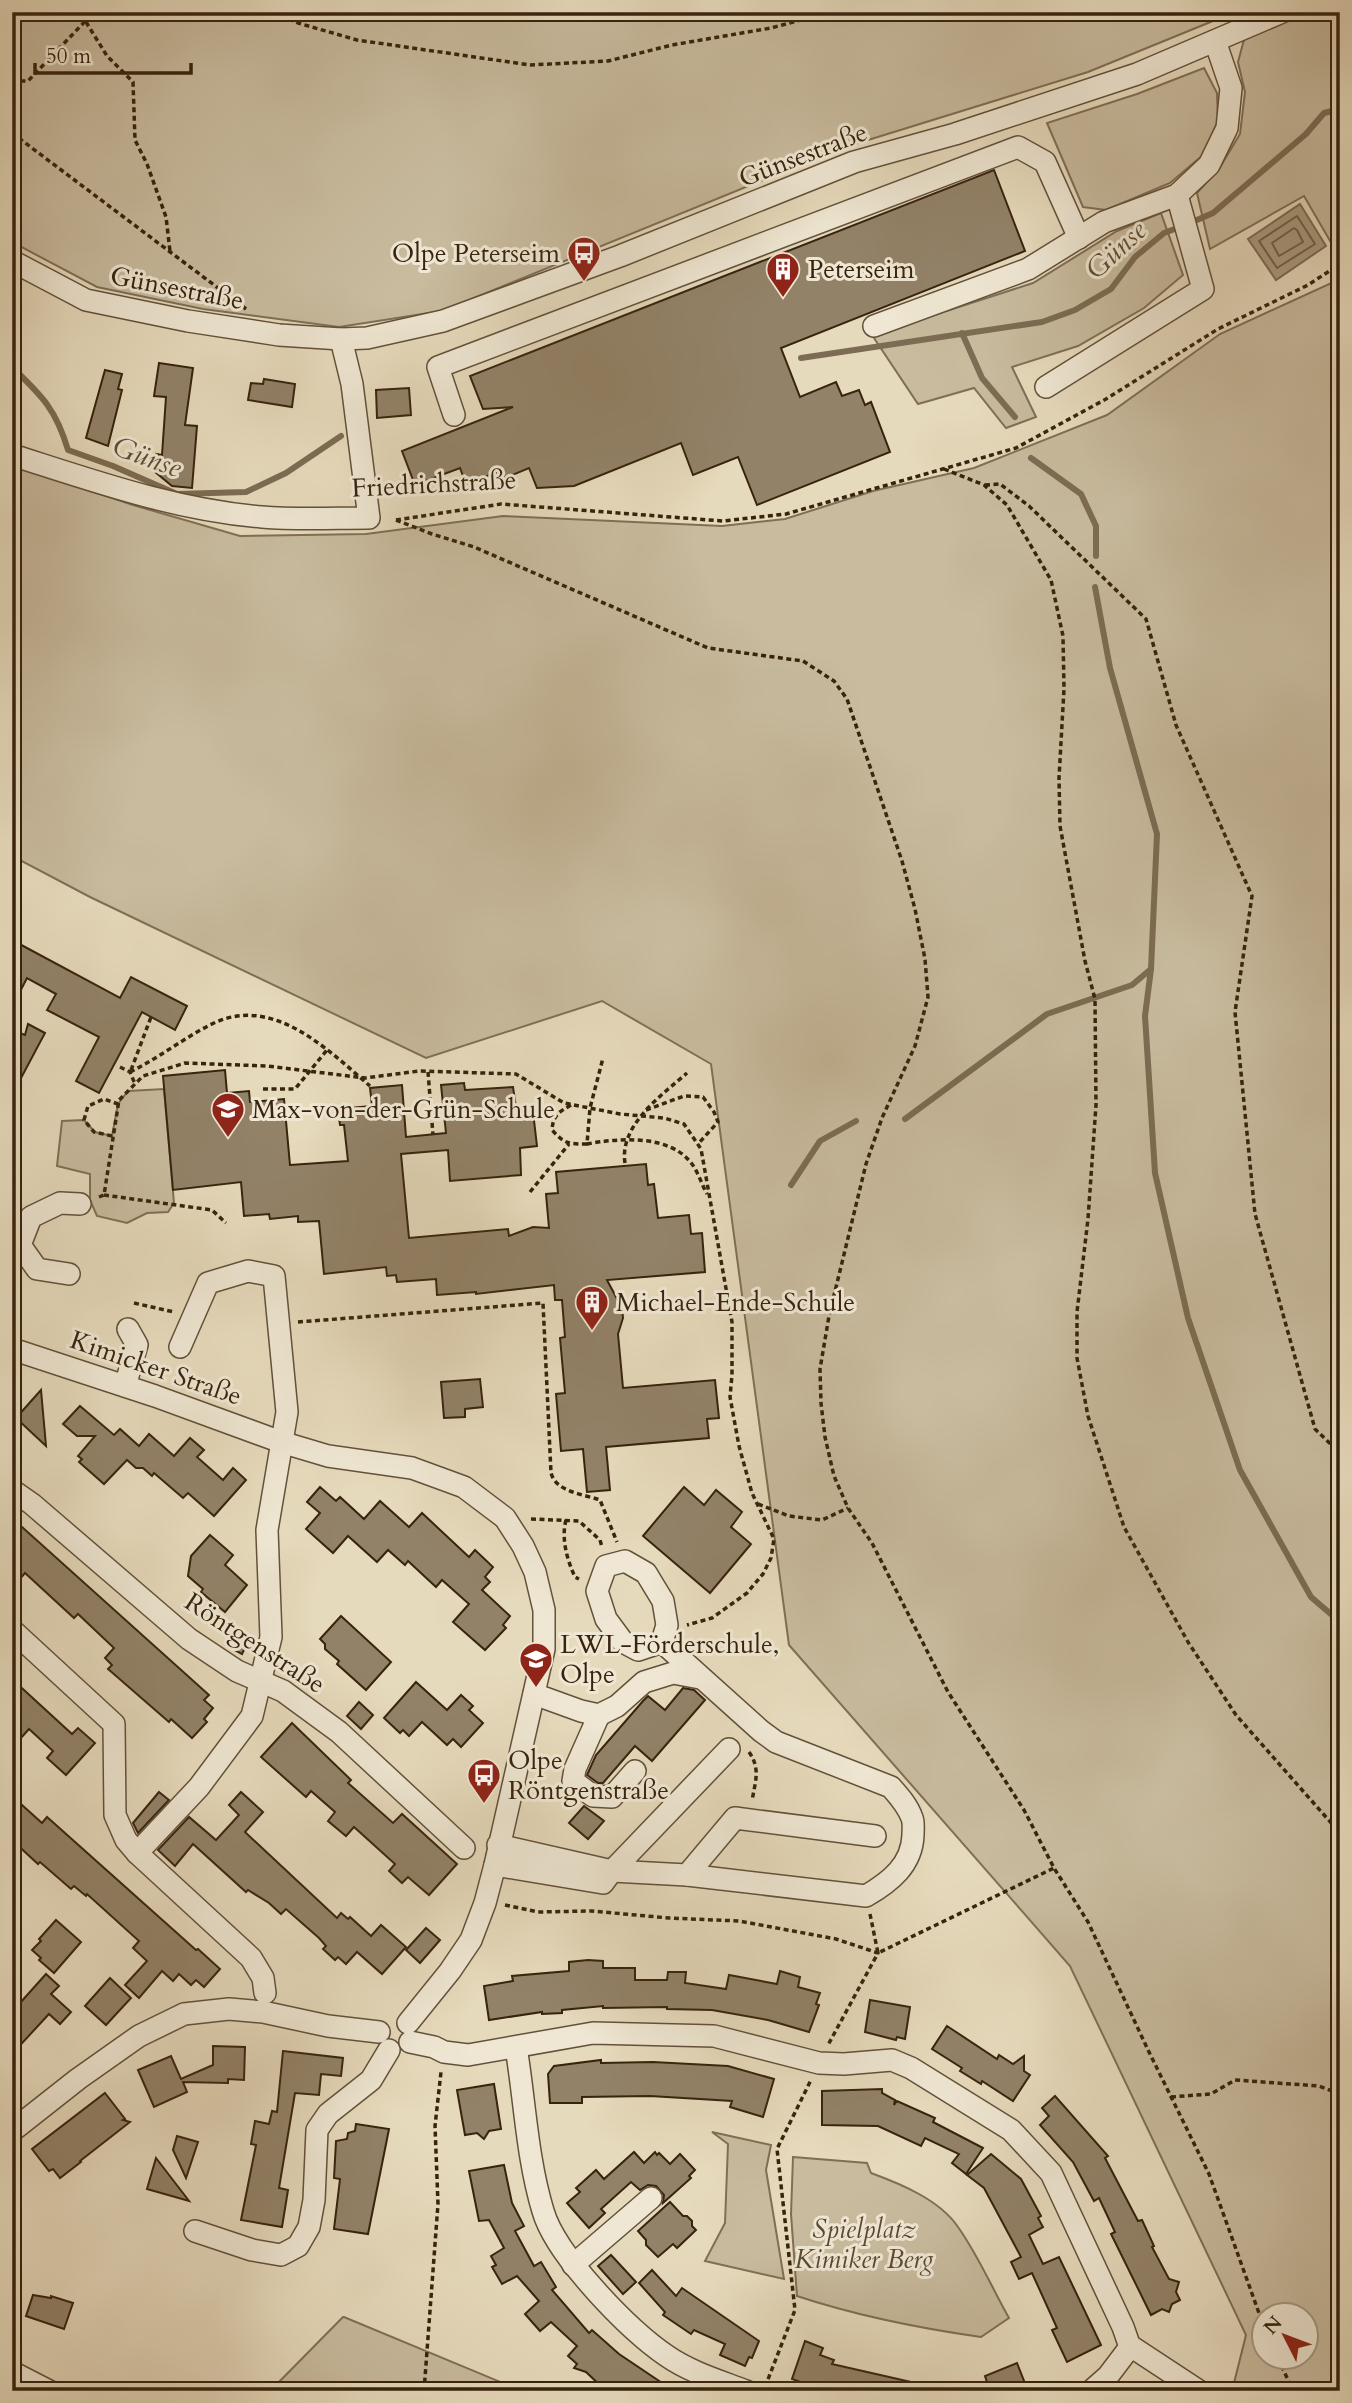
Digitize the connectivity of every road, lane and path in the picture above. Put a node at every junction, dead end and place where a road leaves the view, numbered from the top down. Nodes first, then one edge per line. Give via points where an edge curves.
1 (94, 12) edge
2 (273, 12) edge
3 (830, 12) edge
4 (1282, 12) edge
5 (86, 22) junction
6 (1215, 41) junction
7 (12, 81) edge
8 (12, 133) edge
9 (1177, 195) junction
10 (1079, 238) junction
11 (170, 251) junction
12 (12, 261) edge
13 (1340, 264) edge
14 (247, 310) dead end
15 (874, 326) dead end
16 (341, 339) junction
17 (1046, 387) dead end
18 (454, 415) dead end
19 (12, 455) edge
20 (944, 469) junction
21 (984, 485) junction
22 (151, 1017) dead end
23 (328, 1049) junction
24 (603, 1058) dead end
25 (120, 1067) dead end
26 (310, 1071) junction
27 (130, 1072) junction
28 (428, 1072) junction
29 (687, 1073) dead end
30 (360, 1077) junction
31 (135, 1084) junction
32 (370, 1086) dead end
33 (263, 1089) dead end
34 (118, 1104) junction
35 (573, 1104) junction
36 (590, 1108) junction
37 (646, 1110) junction
38 (642, 1116) junction
39 (433, 1135) dead end
40 (112, 1136) junction
41 (628, 1139) junction
42 (569, 1144) junction
43 (587, 1144) junction
44 (698, 1144) junction
45 (625, 1163) dead end
46 (530, 1192) dead end
47 (104, 1195) junction
48 (709, 1199) junction
49 (80, 1204) joint
50 (226, 1223) dead end
51 (69, 1273) dead end
52 (134, 1303) dead end
53 (156, 1307) dead end
54 (279, 1324) junction
55 (128, 1329) dead end
56 (180, 1347) dead end
57 (12, 1349) edge
58 (125, 1386) junction
59 (281, 1442) junction
60 (1340, 1453) edge
61 (12, 1490) edge
62 (758, 1504) junction
63 (848, 1508) junction
64 (505, 1518) junction
65 (566, 1520) junction
66 (610, 1570) junction
67 (12, 1630) edge
68 (664, 1633) junction
69 (638, 1650) junction
70 (700, 1678) junction
71 (261, 1680) junction
72 (635, 1688) junction
73 (534, 1694) junction
74 (599, 1715) junction
75 (738, 1749) joint
76 (635, 1771) dead end
77 (750, 1819) junction
78 (1340, 1833) edge
79 (875, 1836) dead end
80 (464, 1848) dead end
81 (137, 1853) junction
82 (497, 1855) junction
83 (1054, 1868) junction
84 (612, 1871) junction
85 (687, 1875) junction
86 (866, 1896) junction
87 (485, 1903) junction
88 (878, 1953) junction
89 (265, 1993) dead end
90 (409, 2032) junction
91 (384, 2041) junction
92 (516, 2047) junction
93 (444, 2052) junction
94 (819, 2063) junction
95 (1340, 2094) edge
96 (1171, 2097) junction
97 (12, 2131) edge
98 (651, 2198) dead end
99 (195, 2231) dead end
100 (573, 2264) junction
101 (1256, 2302) edge
102 (1130, 2347) junction
103 (12, 2372) edge
104 (1285, 2372) edge
105 (49, 2391) edge
106 (424, 2391) edge
107 (746, 2391) edge
108 (764, 2391) edge
109 (1091, 2391) edge
110 (1199, 2391) edge
111 (1293, 2391) edge

1 - 5 path
2 - 3 path via 357,40 530,65 608,61
4 - 6 street, Günsestraße
5 - 7 path via 28,81
5 - 11 path via 107,56 133,82 135,140 166,216
6 - 9 street via 1231,88 1227,128 1209,165
6 - 16 street, Günsestraße via 1137,74 854,162 443,321 367,338
8 - 11 path
9 - 10 street via 1104,222
9 - 17 street via 1203,289
10 - 15 street via 1028,269
10 - 18 street via 1045,162 1018,147 438,367
11 - 14 path
12 - 16 street, Günsestraße via 86,300 279,335
13 - 20 path, Friedrichstraße via 1218,329 1038,437
16 - 19 street, Friedrichstraße via 352,384 369,518 263,517 204,509 134,494
20 - 21 path
20 - 63 path, Friedrichstraße via 786,514 723,521 502,504 396,520 474,547 708,648 803,662 834,681 847,699 902,861 925,960 928,997 915,1046 866,1164 820,1369 825,1437
21 - 60 path via 1000,484 1029,506 1146,619 1176,725 1252,897 1235,1012 1255,1214 1315,1429
21 - 78 path via 1007,505 1051,580 1063,636 1060,826 1095,999 1096,1105 1077,1312 1077,1358 1088,1416 1124,1527 1188,1642 1236,1715
22 - 27 path
23 - 26 path
23 - 27 path via 277,1019 239,1015 215,1023
23 - 30 path
24 - 36 path
25 - 27 path
26 - 30 path
26 - 31 path via 185,1063 143,1076
26 - 33 path via 295,1089
27 - 31 path
28 - 30 path
28 - 35 path via 516,1074
28 - 39 path
29 - 37 path
30 - 32 path
31 - 34 path
34 - 40 path
34 - 40 path via 104,1099 96,1102 88,1106 84,1120 94,1132
35 - 36 path
35 - 42 path via 553,1118 552,1130
36 - 38 path
36 - 43 path
37 - 38 path
37 - 44 path via 684,1096 703,1097 718,1122
38 - 41 path
38 - 44 path via 684,1124
40 - 47 path
41 - 43 path
41 - 45 path via 623,1150
41 - 48 path via 661,1144 680,1153 692,1164
42 - 43 path
42 - 46 path
44 - 48 path
47 - 49 path
47 - 50 path via 212,1210
48 - 62 path via 733,1322 730,1397 739,1446
49 - 51 street via 60,1203 31,1217 20,1245 37,1269
52 - 53 path
54 - 56 street via 274,1276 248,1271 208,1283
54 - 59 street via 288,1412
54 - 66 path via 543,1303 551,1474 561,1488 600,1500
55 - 58 street via 137,1345
57 - 58 street, Kimicker Straße
58 - 59 street, Kimicker Straße
59 - 64 street, Kimicker Straße via 328,1456 412,1468 464,1487
59 - 71 street via 267,1530 271,1637
61 - 71 street, Röntgenstraße via 189,1639 237,1671
62 - 63 path via 789,1516 822,1520
62 - 68 path via 775,1539 763,1574 747,1593 712,1618
63 - 83 path via 872,1544 948,1692 1024,1810
64 - 65 path
64 - 73 street via 536,1572 544,1610 544,1649
65 - 66 path via 579,1521 600,1540
65 - 66 path via 562,1535 575,1577
66 - 68 street via 646,1573 663,1601
66 - 69 street via 597,1591 606,1619 623,1642
67 - 81 street via 114,1724 115,1815
68 - 69 street
68 - 70 street
69 - 72 street via 644,1668
70 - 72 street via 673,1673
70 - 86 street via 776,1742 891,1787 903,1802 913,1820 912,1845 903,1866 887,1884
71 - 80 street, Röntgenstraße via 339,1732
71 - 81 street via 252,1716 199,1787
72 - 74 street via 617,1706
73 - 74 street
73 - 82 street
74 - 76 street via 573,1781 593,1796 612,1797
75 - 77 path via 756,1762
75 - 84 street
77 - 79 street
77 - 85 street via 736,1818
81 - 89 street via 251,1958 263,1978
82 - 84 street via 603,1883
82 - 87 street
83 - 88 path
83 - 96 path via 1088,1922
84 - 85 street
85 - 86 street
86 - 88 path
87 - 88 path via 538,1912 739,1921 836,1939
87 - 90 street via 471,1940
88 - 94 path
90 - 91 street via 401,2050
90 - 91 street via 403,2020 390,2018 385,2021
90 - 93 street
91 - 97 street via 263,2012 229,2009 184,2014 139,2036
91 - 99 street via 372,2080 328,2114 317,2130 314,2200 309,2227 298,2246 281,2255
92 - 93 street via 468,2055
92 - 94 street via 593,2034 714,2036
92 - 100 street via 531,2164 543,2214
93 - 106 path via 435,2126 438,2204
94 - 102 street via 892,2060 1011,2130 1051,2174
94 - 108 path via 776,2149 795,2310
95 - 96 path via 1319,2086 1235,2080 1211,2095
96 - 101 path via 1209,2174
98 - 100 street
100 - 107 street via 636,2331 668,2357
102 - 109 street
102 - 110 street via 1171,2380
103 - 105 street
104 - 111 path

